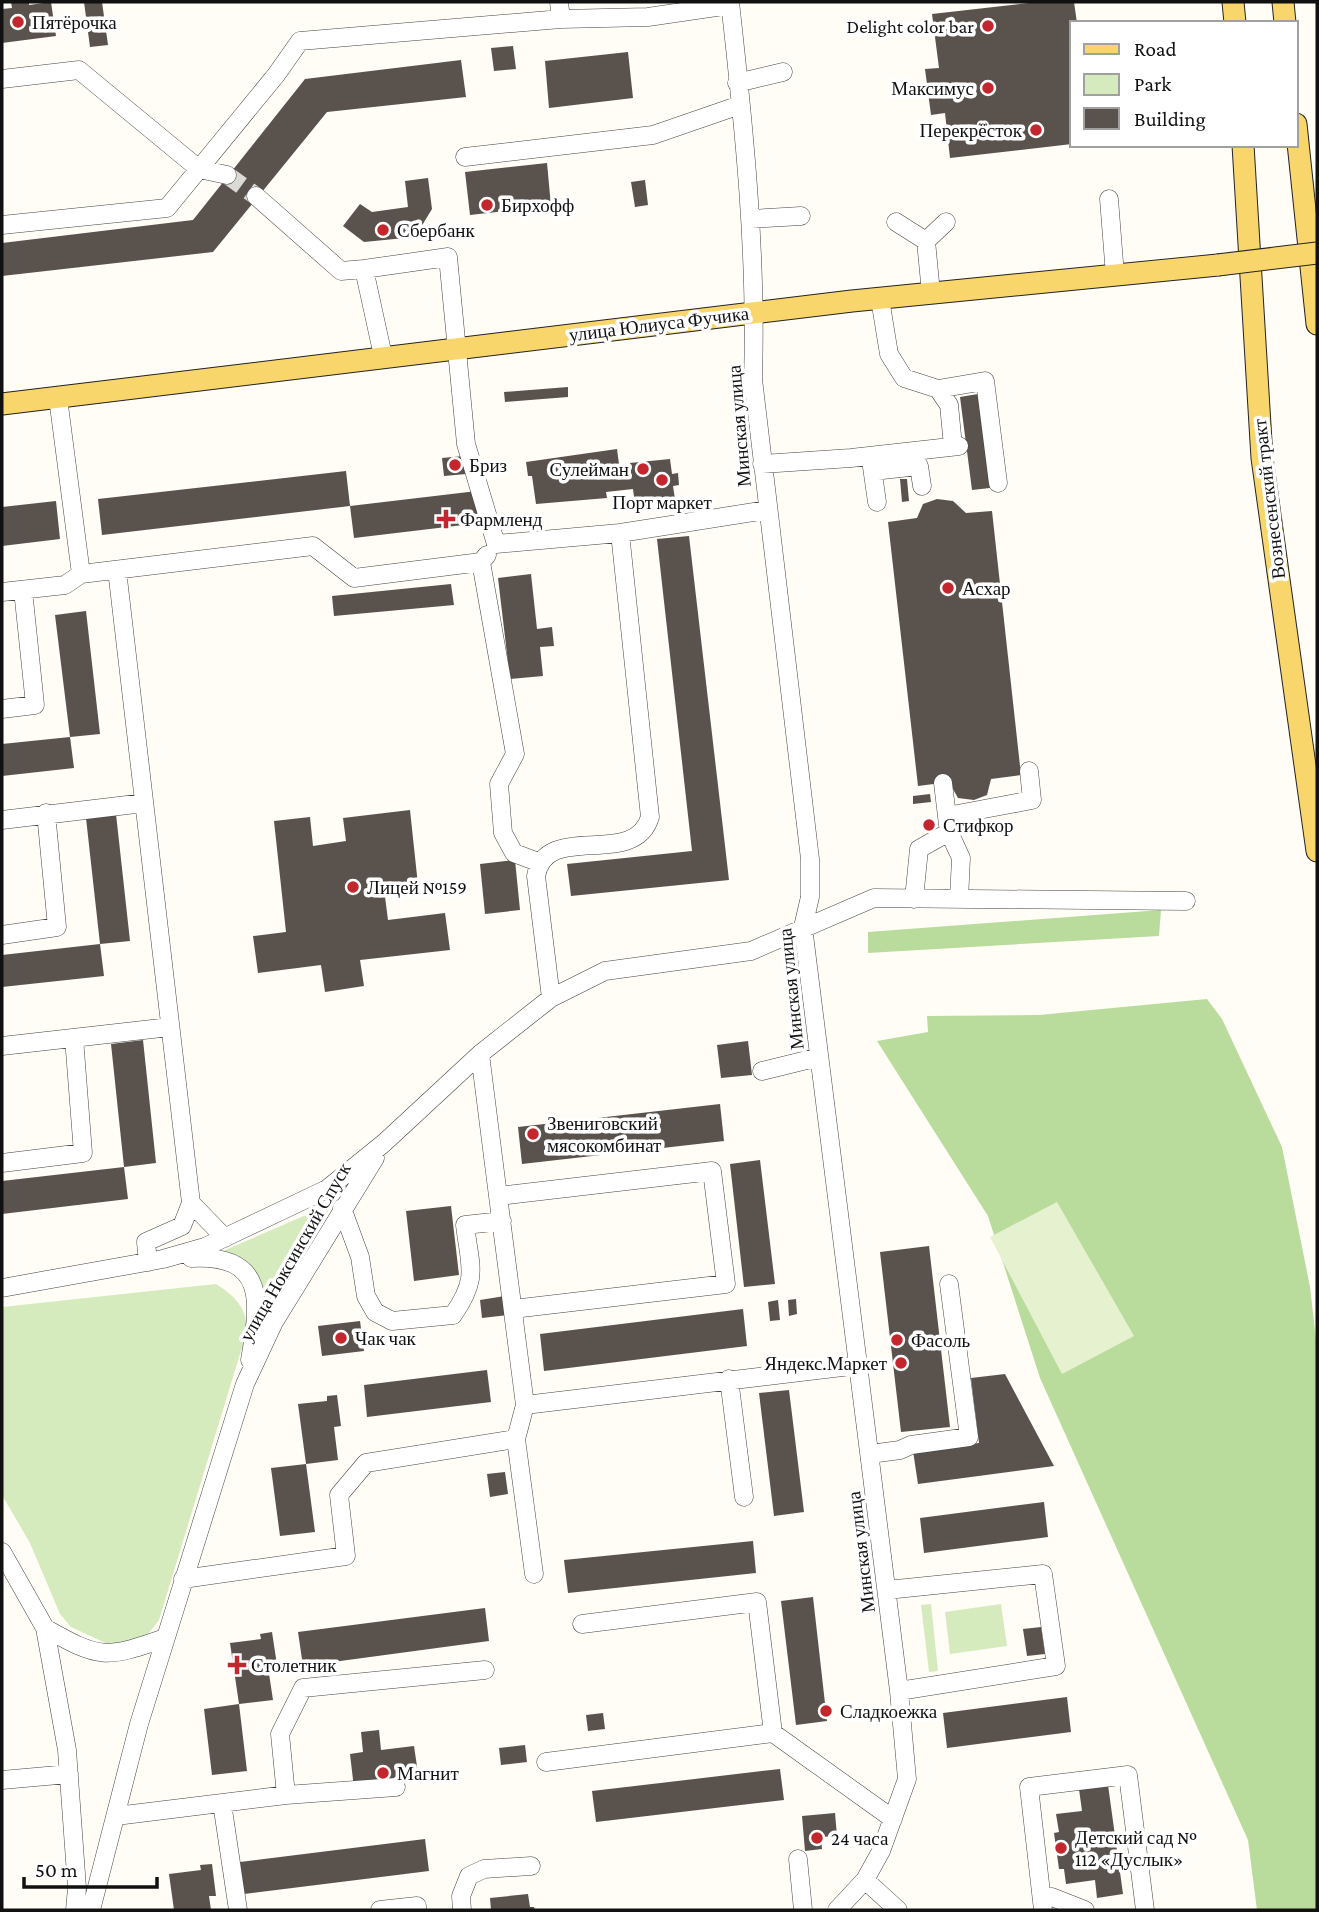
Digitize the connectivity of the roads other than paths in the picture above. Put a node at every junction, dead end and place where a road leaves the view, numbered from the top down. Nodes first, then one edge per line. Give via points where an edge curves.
1 (1233, 2) edge
2 (1283, 2) edge
3 (730, 3) edge
4 (560, 10) edge
5 (1235, 21) edge
6 (1285, 21) edge
7 (783, 72) dead end
8 (2, 79) edge
9 (737, 83) junction
10 (740, 105) junction
11 (1298, 143) edge
12 (1243, 147) edge
13 (465, 157) dead end
14 (199, 169) junction
15 (228, 175) tunnel mouth
16 (256, 197) tunnel mouth
17 (1109, 199) dead end
18 (801, 216) dead end
19 (751, 219) junction
20 (896, 222) dead end
21 (946, 222) dead end
22 (2, 225) edge
23 (926, 241) junction
24 (1317, 253) edge
25 (364, 269) junction
26 (1115, 275) junction
27 (931, 293) junction
28 (880, 299) junction
29 (755, 313) junction
30 (1317, 324) edge
31 (455, 349) junction
32 (383, 356) junction
33 (938, 389) junction
34 (58, 398) junction
35 (2, 404) edge
36 (762, 464) junction
37 (872, 464) junction
38 (998, 483) dead end
39 (922, 486) dead end
40 (877, 502) dead end
41 (767, 510) junction
42 (620, 533) junction
43 (496, 544) junction
44 (481, 562) junction
45 (117, 570) junction
46 (81, 574) junction
47 (23, 590) junction
48 (2, 592) edge
49 (2, 709) edge
50 (1029, 771) dead end
51 (943, 783) dead end
52 (144, 803) junction
53 (46, 813) junction
54 (2, 820) edge
55 (948, 824) junction
56 (1317, 850) edge
57 (538, 862) junction
58 (914, 899) junction
59 (959, 899) junction
60 (1186, 901) dead end
61 (803, 927) junction
62 (2, 934) edge
63 (551, 998) junction
64 (170, 1027) junction
65 (75, 1038) junction
66 (2, 1046) edge
67 (480, 1054) junction
68 (819, 1058) junction
69 (762, 1071) dead end
70 (384, 1143) junction
71 (2, 1163) edge
72 (498, 1196) junction
73 (191, 1203) junction
74 (342, 1208) junction
75 (502, 1220) junction
76 (225, 1238) junction
77 (155, 1260) junction
78 (949, 1284) dead end
79 (2, 1288) edge
80 (513, 1309) junction
81 (859, 1365) junction
82 (729, 1379) junction
83 (245, 1384) junction
84 (525, 1405) junction
85 (516, 1439) junction
86 (870, 1454) junction
87 (744, 1497) dead end
88 (2, 1552) edge
89 (534, 1574) dead end
90 (183, 1579) junction
91 (887, 1590) junction
92 (582, 1624) dead end
93 (45, 1628) junction
94 (165, 1638) junction
95 (485, 1670) dead end
96 (899, 1691) junction
97 (773, 1733) junction
98 (546, 1762) dead end
99 (69, 1774) junction
100 (2, 1785) edge
101 (397, 1787) dead end
102 (286, 1795) junction
103 (222, 1803) junction
104 (116, 1816) junction
105 (893, 1819) junction
106 (798, 1859) dead end
107 (531, 1866) dead end
108 (865, 1880) junction
109 (1043, 1904) edge
110 (75, 1910) edge
111 (91, 1910) edge
112 (238, 1910) edge
113 (380, 1910) edge
114 (417, 1910) edge
115 (462, 1910) edge
116 (803, 1910) edge
117 (837, 1910) edge
118 (898, 1910) edge
119 (1085, 1910) edge
120 (1145, 1910) edge

1 - 5 main road
2 - 6 main road
3 - 4 street via 648,17
3 - 9 street, Минская улица
4 - 14 street via 300,41
7 - 9 street
8 - 14 street via 79,70
9 - 10 street, Минская улица
10 - 13 street via 653,135
10 - 19 street, Минская улица
11 - 30 main road
12 - 56 main road, Вознесенский тракт via 1262,458
14 - 15 street
14 - 22 street via 167,208
16 - 25 street via 341,271
17 - 26 street
18 - 19 street
19 - 29 street, Минская улица
20 - 23 street
21 - 23 street
23 - 27 street
24 - 26 main road, улица Юлиуса Фучика, bridge
25 - 31 street via 447,257
25 - 32 street
26 - 27 main road, улица Юлиуса Фучика
27 - 28 main road, улица Юлиуса Фучика
28 - 29 main road, улица Юлиуса Фучика
28 - 33 street via 889,354 904,378
29 - 31 main road, улица Юлиуса Фучика
29 - 36 street, Минская улица via 752,379
31 - 32 main road, улица Юлиуса Фучика
31 - 43 street via 466,444
32 - 34 main road, улица Юлиуса Фучика
33 - 37 street via 949,405 956,446
33 - 38 street via 985,381
34 - 35 main road, улица Юлиуса Фучика
34 - 46 street
36 - 37 street
36 - 41 street, Минская улица
37 - 39 street via 919,466
37 - 40 street
41 - 42 street
41 - 61 street, Минская улица via 810,859 810,897
42 - 43 street
42 - 57 street via 650,817 646,830 633,841 551,850
43 - 44 street
44 - 45 street via 354,578 313,546
44 - 57 street via 514,754 499,784 503,833 514,853
45 - 46 street
45 - 52 street
46 - 47 street via 65,585
47 - 48 street
47 - 49 street via 35,705
50 - 55 street via 1032,800
51 - 55 street
52 - 53 street
52 - 64 street
53 - 54 street
53 - 62 street via 57,928
55 - 58 street via 919,849
55 - 59 street via 961,858
57 - 63 street
58 - 59 street, улица Ноксинский Спуск
58 - 61 street, улица Ноксинский Спуск via 874,898
59 - 60 street, улица Ноксинский Спуск
61 - 63 street, улица Ноксинский Спуск via 751,951 605,971
61 - 68 street, Минская улица
63 - 67 street, улица Ноксинский Спуск
64 - 65 street
64 - 73 street
65 - 66 street
65 - 71 street via 83,1153
67 - 70 street, улица Ноксинский Спуск
67 - 72 street
68 - 69 street
68 - 81 street, Минская улица
70 - 74 street, улица Ноксинский Спуск
70 - 76 street, улица Ноксинский Спуск via 327,1189
72 - 75 street
72 - 80 street via 712,1171 726,1284
73 - 76 street
73 - 77 street via 182,1226 146,1242
74 - 75 street via 360,1257 369,1303 375,1312 393,1321 453,1315 468,1293 471,1276 465,1225
74 - 83 street, улица Ноксинский Спуск via 274,1322
75 - 80 street
76 - 77 street, улица Ноксинский Спуск
77 - 79 street, улица Ноксинский Спуск
77 - 83 street, улица Ноксинский Спуск via 211,1257 236,1263 251,1279 257,1316
78 - 86 street via 969,1437 911,1444 907,1453
80 - 84 street
81 - 82 street
81 - 86 street, Минская улица
82 - 84 street
82 - 87 street
83 - 90 street, улица Ноксинский Спуск
84 - 85 street
85 - 89 street
85 - 90 street via 366,1463 339,1495 346,1556
86 - 91 street, Минская улица
88 - 93 street
90 - 94 street, улица Ноксинский Спуск
91 - 96 street, Минская улица
91 - 96 street via 1043,1574 1056,1666
92 - 97 street via 757,1602
93 - 94 street via 85,1650 119,1654
93 - 99 street
94 - 104 street, улица Ноксинский Спуск
95 - 102 street via 303,1689 280,1734
96 - 105 street, Минская улица via 906,1779
97 - 98 street
97 - 105 street
99 - 100 street
99 - 110 street
101 - 102 street
102 - 103 street
103 - 104 street
103 - 112 street
104 - 111 street, улица Ноксинский Спуск
105 - 108 street, Минская улица
106 - 116 street
107 - 115 street via 484,1869 469,1876 461,1896
108 - 117 street, Минская улица
108 - 118 street
109 - 119 street via 1052,1897
109 - 120 street via 1029,1787 1128,1774
113 - 114 street via 417,1906

